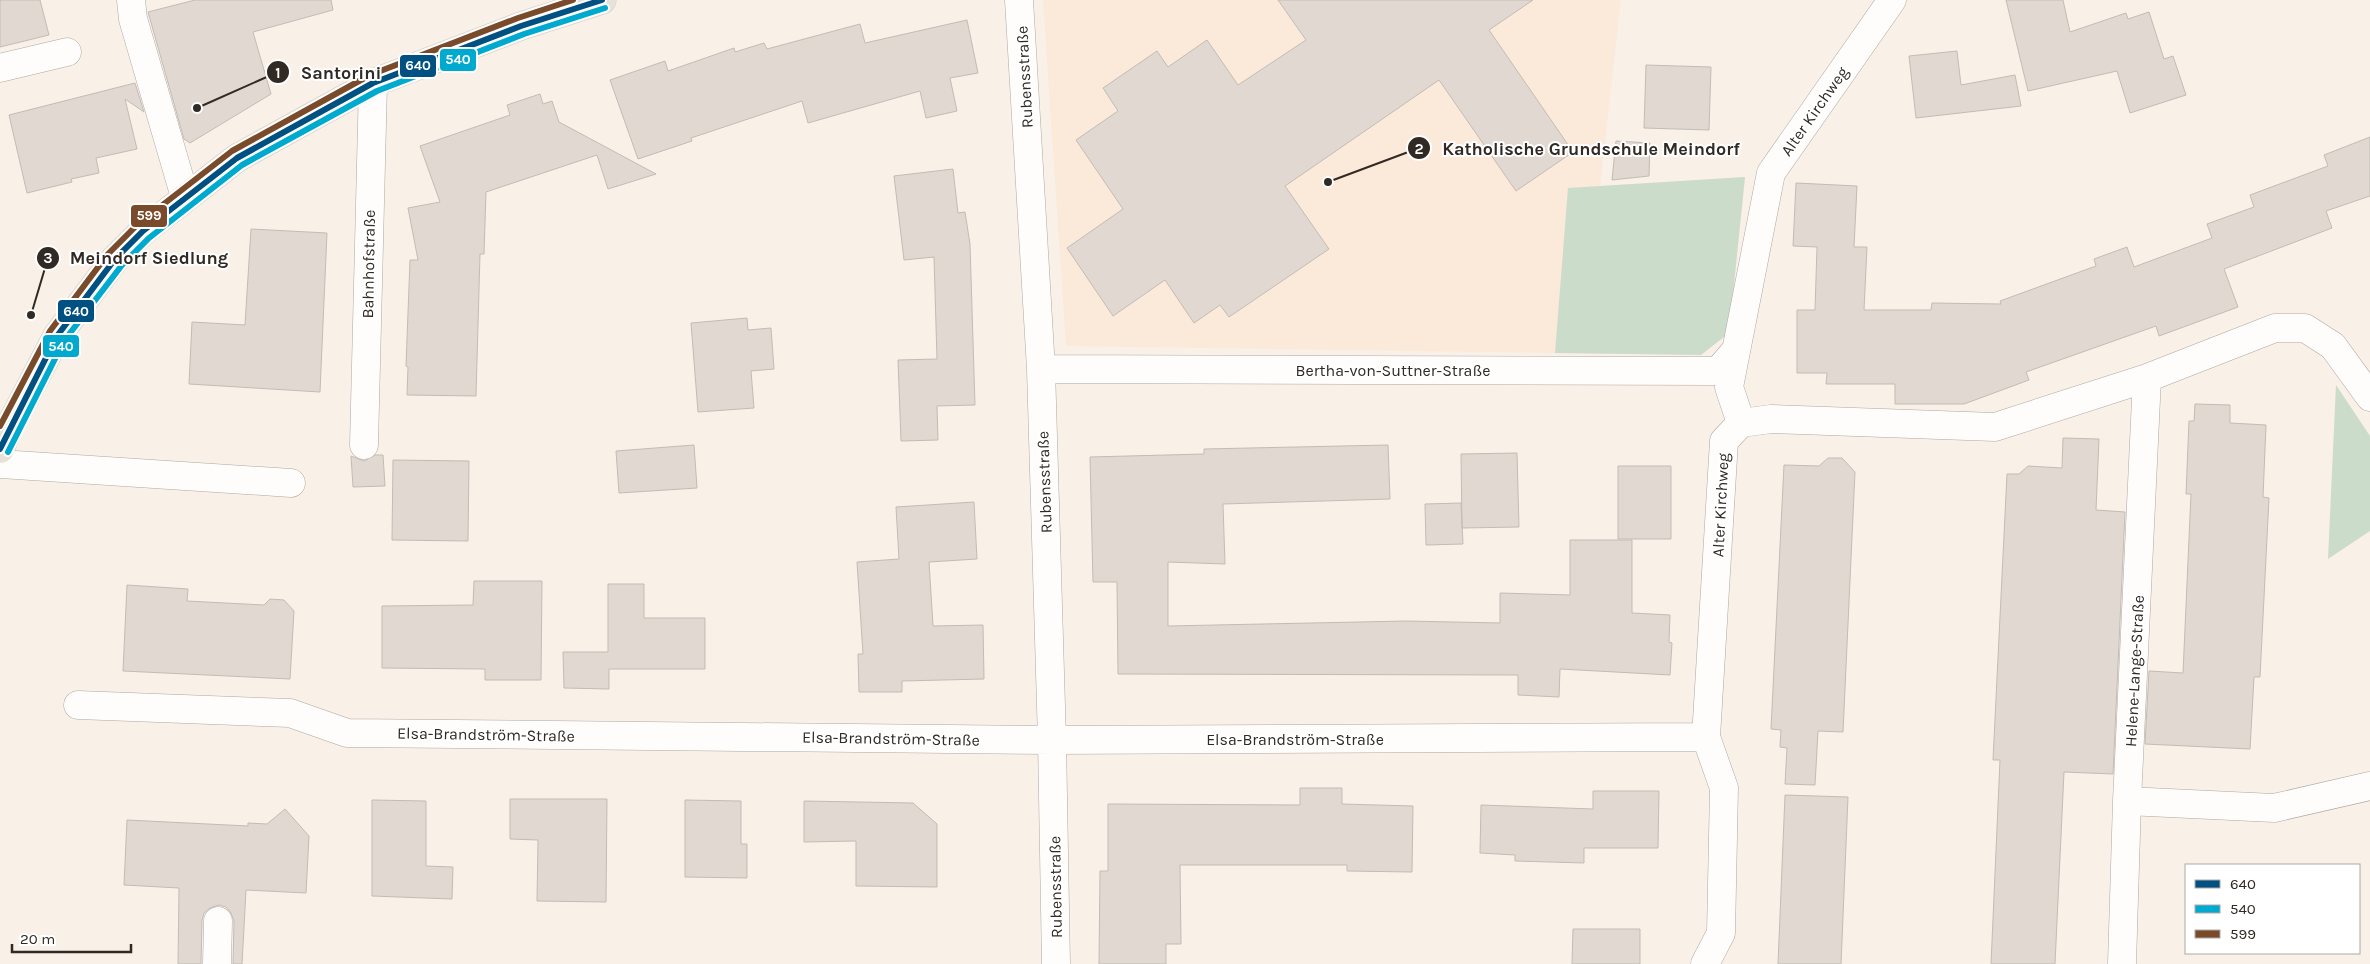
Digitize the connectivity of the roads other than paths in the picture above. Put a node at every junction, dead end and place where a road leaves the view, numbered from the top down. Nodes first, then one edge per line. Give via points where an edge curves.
1 (131, 0) edge
2 (602, 0) edge
3 (1019, 0) edge
4 (1892, 0) edge
5 (67, 52) dead end
6 (0, 68) edge
7 (373, 83) junction
8 (185, 197) junction
9 (1736, 350) junction
10 (1041, 369) junction
11 (2148, 378) junction
12 (2370, 397) edge
13 (1741, 423) junction
14 (3, 436) edge
15 (364, 445) dead end
16 (0, 464) edge
17 (291, 483) dead end
18 (78, 705) dead end
19 (1706, 737) junction
20 (1052, 740) junction
21 (2370, 786) edge
22 (2127, 801) junction
23 (218, 920) dead end
24 (217, 964) edge
25 (1056, 964) edge
26 (1705, 964) edge
27 (2122, 964) edge

1 - 8 street via 133,19
2 - 7 main road via 521,26
3 - 10 street, Rubensstraße
4 - 9 street, Alter Kirchweg via 1771,173
5 - 6 street
7 - 8 main road via 237,158
7 - 15 street, Bahnhofstraße
8 - 14 main road via 115,259 92,289 57,336
9 - 10 street, Bertha-von-Suttner-Straße via 1718,371
9 - 13 street, Alter Kirchweg via 1730,387
10 - 20 street, Rubensstraße
11 - 12 street via 2274,328 2305,328 2333,346
11 - 13 street via 1995,427 1770,418
11 - 22 street, Helene-Lange-Straße
13 - 19 street, Alter Kirchweg via 1724,442
16 - 17 street
18 - 20 street, Elsa-Brandström-Straße via 290,713 347,733
19 - 20 street, Elsa-Brandström-Straße
19 - 26 street, Alter Kirchweg via 1724,788 1721,934
20 - 25 street, Rubensstraße
21 - 22 street via 2274,808
22 - 27 street, Helene-Lange-Straße
23 - 24 street

